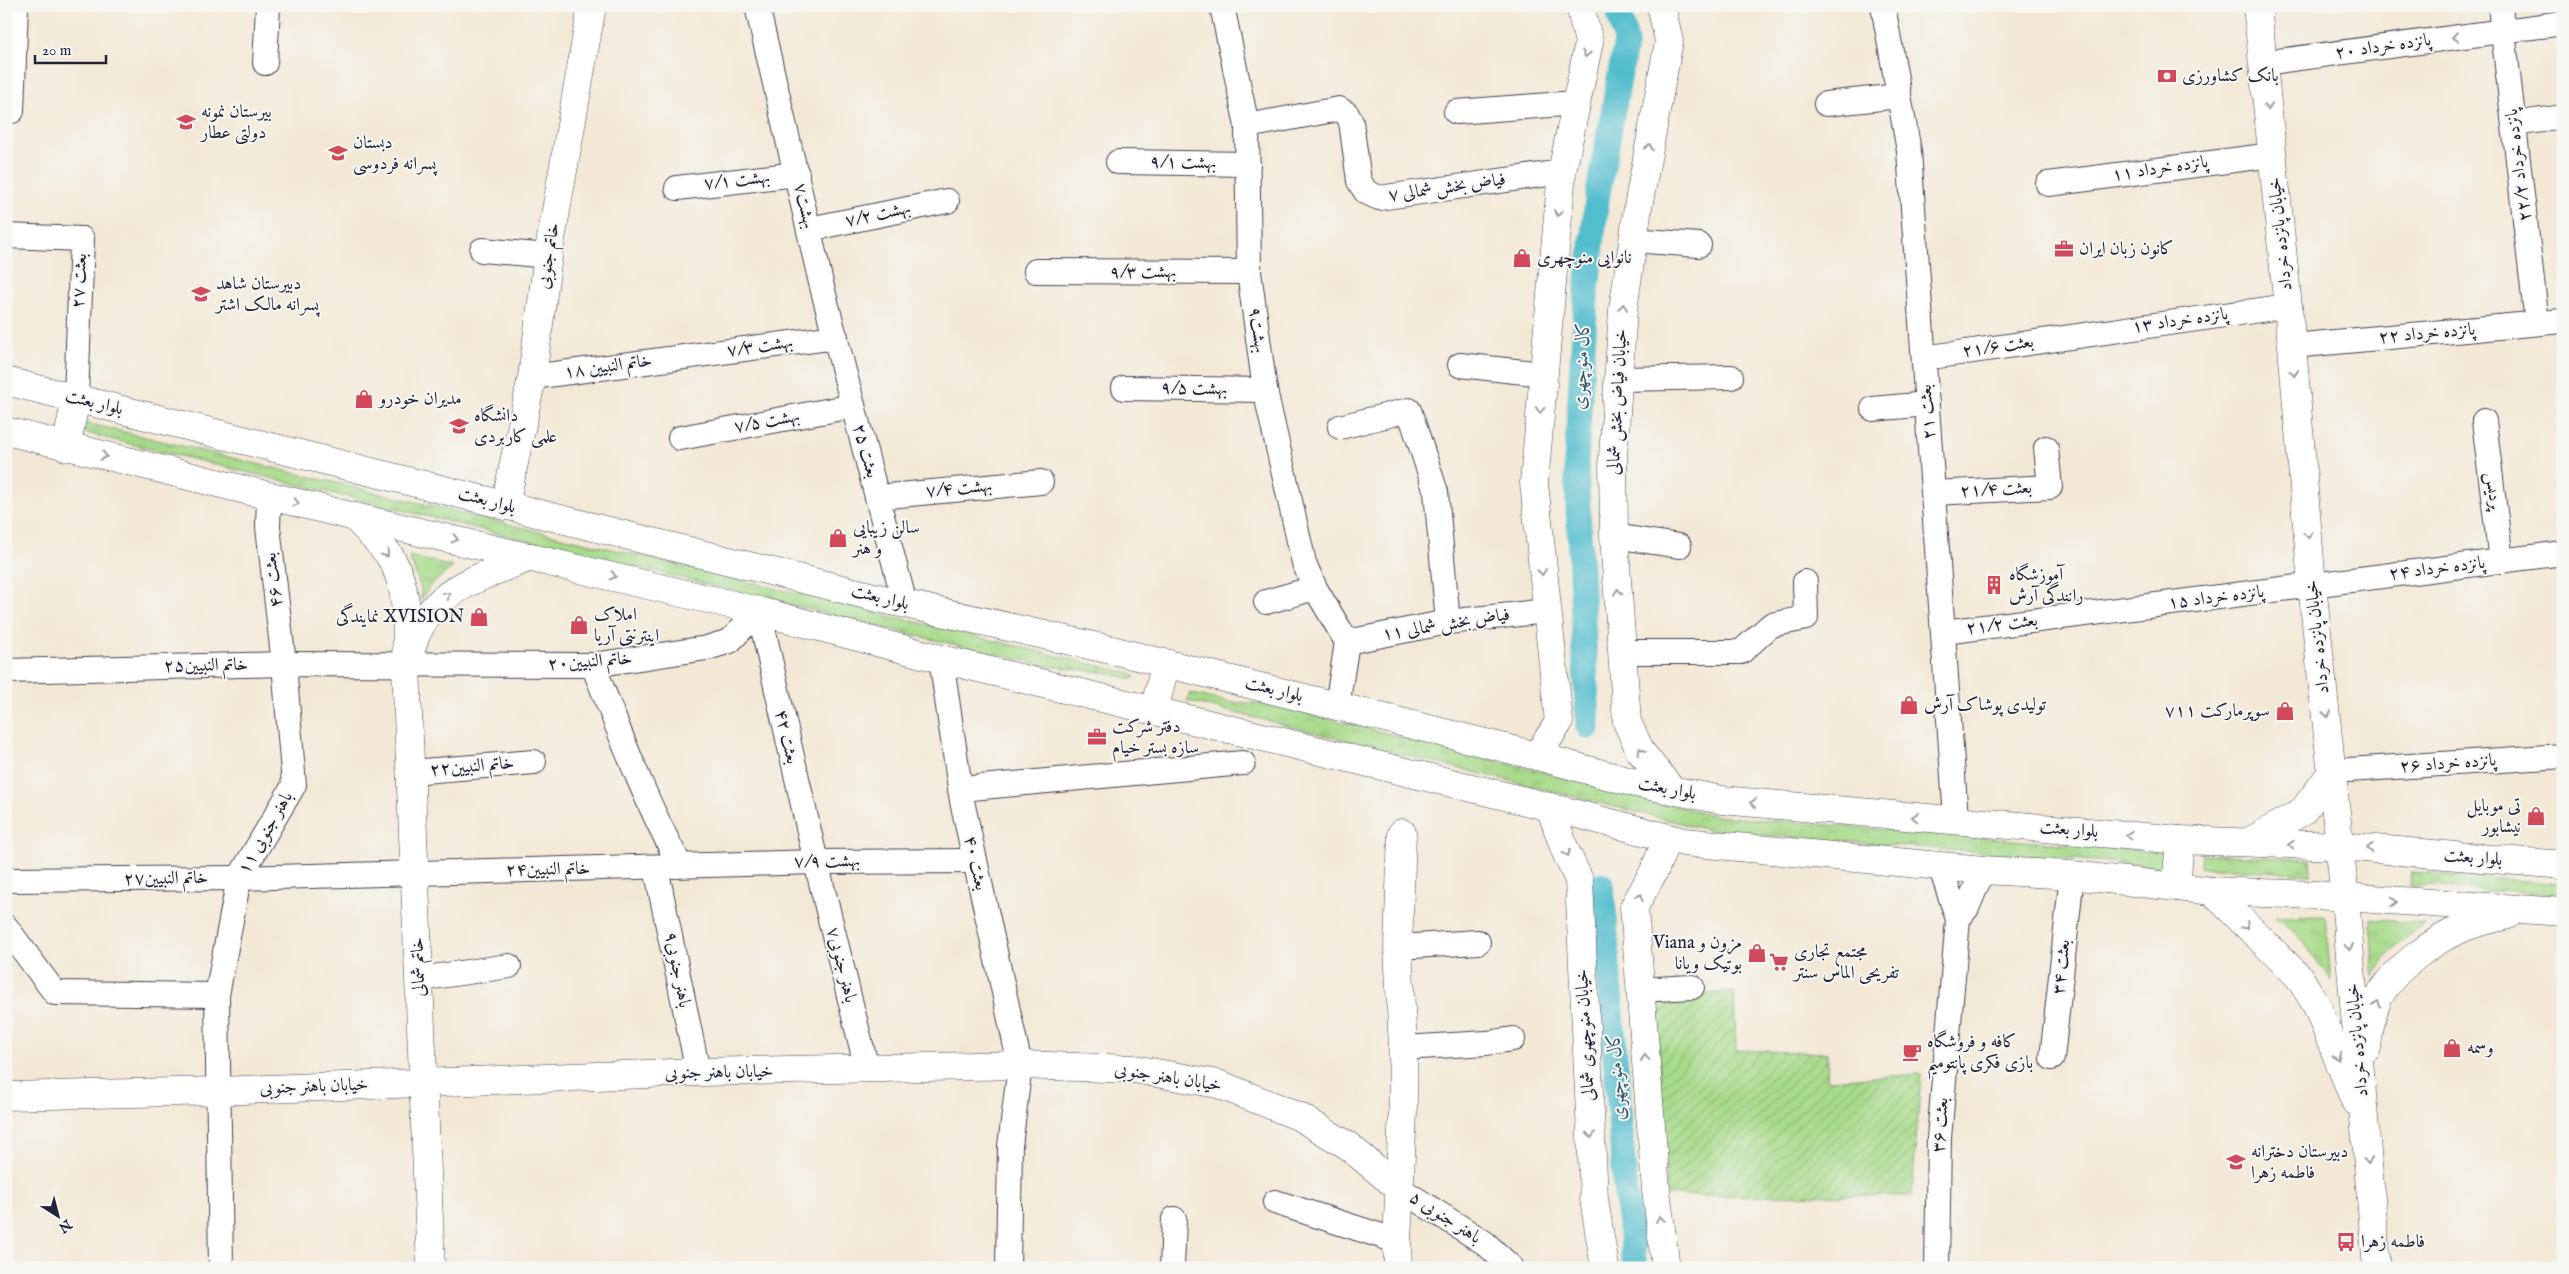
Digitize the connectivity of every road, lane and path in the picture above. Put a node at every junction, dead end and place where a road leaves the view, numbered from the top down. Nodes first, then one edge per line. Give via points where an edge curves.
1 (16, 6) edge
2 (268, 6) edge
3 (592, 6) edge
4 (757, 6) edge
5 (1222, 6) edge
6 (1580, 6) edge
7 (1660, 6) edge
8 (1883, 6) edge
9 (2258, 6) edge
10 (2500, 6) edge
11 (2563, 23) edge
12 (2503, 30) junction
13 (264, 63) dead end
14 (2263, 63) junction
15 (1899, 96) junction
16 (1576, 103) junction
17 (1826, 104) dead end
18 (12, 111) dead end
19 (1456, 112) dead end
20 (2563, 117) edge
21 (2514, 124) junction
22 (1248, 126) junction
23 (2273, 155) junction
24 (1118, 162) dead end
25 (1248, 164) junction
26 (1562, 172) junction
27 (797, 174) junction
28 (2048, 184) dead end
29 (677, 188) dead end
30 (947, 201) dead end
31 (809, 229) junction
32 (6, 236) edge
33 (1633, 240) junction
34 (1699, 245) dead end
35 (482, 250) dead end
36 (548, 256) junction
37 (1036, 271) dead end
38 (1249, 272) junction
39 (2288, 306) junction
40 (2563, 321) edge
41 (2537, 324) junction
42 (2073, 336) joint
43 (836, 337) junction
44 (2292, 346) junction
45 (684, 357) joint
46 (1924, 358) junction
47 (1460, 365) dead end
48 (1543, 374) junction
49 (532, 377) junction
50 (1731, 377) dead end
51 (1618, 379) junction
52 (6, 381) edge
53 (1124, 388) dead end
54 (1265, 390) junction
55 (76, 399) junction
56 (1927, 404) junction
57 (853, 406) junction
58 (1873, 409) dead end
59 (2484, 421) dead end
60 (1340, 427) dead end
61 (6, 431) edge
62 (680, 438) dead end
63 (66, 446) junction
64 (2046, 448) dead end
65 (1040, 482) dead end
66 (1934, 493) junction
67 (269, 496) junction
68 (878, 497) junction
69 (505, 506) junction
70 (355, 517) junction
71 (1614, 536) junction
72 (1679, 546) dead end
73 (2563, 553) edge
74 (531, 557) junction
75 (2501, 561) junction
76 (1806, 582) dead end
77 (2312, 585) junction
78 (1315, 588) junction
79 (1266, 602) dead end
80 (906, 604) junction
81 (2119, 610) joint
82 (759, 611) junction
83 (1546, 611) junction
84 (1448, 622) junction
85 (1944, 632) junction
86 (1347, 642) junction
87 (1622, 652) junction
88 (941, 659) junction
89 (1166, 663) junction
90 (284, 664) junction
91 (406, 666) junction
92 (593, 666) junction
93 (6, 671) edge
94 (1337, 706) junction
95 (1154, 710) junction
96 (1536, 756) junction
97 (2563, 756) edge
98 (534, 762) dead end
99 (1243, 763) dead end
100 (410, 772) junction
101 (2333, 772) junction
102 (960, 789) junction
103 (1671, 789) junction
104 (1550, 807) junction
105 (1956, 819) junction
106 (1402, 833) dead end
107 (1667, 839) junction
108 (2180, 840) junction
109 (2249, 842) junction
110 (2340, 846) junction
111 (975, 861) junction
112 (816, 862) junction
113 (680, 865) junction
114 (2563, 865) edge
115 (1940, 866) junction
116 (656, 868) junction
117 (1983, 870) junction
118 (415, 872) junction
119 (2072, 875) junction
120 (239, 878) junction
121 (6, 880) edge
122 (2176, 887) junction
123 (2212, 891) junction
124 (2346, 898) junction
125 (2530, 909) junction
126 (2563, 912) edge
127 (1958, 919) junction
128 (6, 927) edge
129 (1478, 942) dead end
130 (1398, 947) junction
131 (508, 966) dead end
132 (419, 979) junction
133 (1692, 987) dead end
134 (1639, 990) junction
135 (217, 995) junction
136 (1512, 1039) dead end
137 (1403, 1048) junction
138 (2052, 1058) dead end
139 (1020, 1065) junction
140 (867, 1069) junction
141 (698, 1072) junction
142 (423, 1083) junction
143 (218, 1091) junction
144 (6, 1096) edge
145 (2364, 1116) junction
146 (1400, 1189) junction
147 (1275, 1202) dead end
148 (1174, 1219) dead end
149 (1397, 1241) junction
150 (221, 1268) edge
151 (431, 1268) edge
152 (1008, 1268) edge
153 (1172, 1268) edge
154 (1398, 1268) edge
155 (1512, 1268) edge
156 (1605, 1268) edge
157 (1666, 1268) edge
158 (1937, 1268) edge
159 (2377, 1268) edge

1 - 18 street
2 - 13 street
3 - 36 main road, خاتم جنوبی
4 - 27 street, بهشت۷
5 - 22 street, بهشت۹
6 -> 16 main road via 1589,42
33 -> 7 main road, خیابان فیاض بخش شمالی via 1669,41
8 - 15 street, بعثت ۲۱
9 - 14 main road, خیابان پانزده خرداد
10 - 12 street, پانزده خرداد ۲۲/۲
11 - 12 street, پانزده خرداد ۲۰
12 -> 14 street, پانزده خرداد ۲۰
12 - 21 street, پانزده خرداد ۲۲/۲
14 -> 23 main road, خیابان پانزده خرداد
15 - 17 street
15 - 46 street, بعثت ۲۱ via 1909,151
16 - 19 street
16 - 26 main road
20 - 21 street
21 - 41 street, پانزده خرداد ۲۲/۲
22 - 25 street, بهشت۹
22 - 26 street, فیاض بخش شمالی ۷ via 1339,109 1351,122 1359,181 1366,192 1379,198
23 - 28 street, پانزده خرداد ۱۱
23 - 39 main road, خیابان پانزده خرداد
24 - 25 street, بهشت ۹/۱
25 - 38 street, بهشت۹
26 -> 48 main road
27 - 29 street, بهشت ۷/۱
27 - 31 street, بهشت۷
30 - 31 street, بهشت ۷/۲
31 - 43 street, بهشت۷
32 - 55 street, بعثت ۲۷ via 82,239
33 - 34 street
51 -> 33 main road, خیابان فیاض بخش شمالی
35 - 36 street
36 - 49 main road, خاتم جنوبی
37 - 38 street, بهشت ۹/۳
38 - 54 street, بهشت۹
39 - 42 street, پانزده خرداد ۱۳
39 - 44 main road, خیابان پانزده خرداد
40 - 41 street, پانزده خرداد ۲۲
41 - 44 street, پانزده خرداد ۲۲
42 - 46 street, بعثت ۲۱/۶
43 - 45 street, بهشت ۷/۳
43 - 57 street, بهشت۷
44 -> 77 main road, خیابان پانزده خرداد
45 - 49 street, خاتم النبیین ۱۸
46 - 56 street, بعثت ۲۱
47 - 48 street
48 -> 83 main road via 1534,483
49 - 69 main road, خاتم جنوبی
50 - 51 street
51 - 71 main road, خیابان فیاض بخش شمالی via 1613,457
52 - 55 main road, بلوار بعثت
53 - 54 street, بهشت ۹/۵
54 - 78 street, بهشت۹ via 1304,563
55 - 63 main road
55 - 69 main road, بلوار بعثت
56 - 58 street
56 - 66 street, بعثت ۲۱
57 - 62 street, بهشت ۷/۵
57 - 68 street, بعثت ۲۵
59 - 75 street, پردیس
60 - 84 street via 1409,410 1436,492
61 - 63 main road
63 -> 67 main road
64 - 66 street, بعثت ۲۱/۴ via 2050,486
65 - 68 street, بهشت ۷/۴
66 - 85 street, بعثت ۲۱
67 -> 70 main road
67 - 90 street, بعثت ۴۶ via 268,527
68 - 80 street, بعثت ۲۵
69 - 80 main road, بلوار بعثت
70 -> 74 main road
70 -> 91 main road, خاتم شمالی via 389,556 397,575 408,624
71 - 72 street
87 -> 71 main road, خیابان فیاض بخش شمالی
73 - 75 street, پانزده خرداد ۲۴
74 -> 82 main road
91 -> 74 main road via 419,627 436,604 477,578
75 - 77 street, پانزده خرداد ۲۴
76 - 87 street via 1806,618 1771,625 1741,652
77 - 81 street, پانزده خرداد ۱۵
77 -> 101 main road, خیابان پانزده خرداد
78 - 79 street
78 - 86 street, بهشت۹
80 - 89 main road, بلوار بعثت
81 - 85 street, بعثت ۲۱/۲
82 - 88 main road
82 - 92 street, خاتم النبیین۲۰ via 730,641 707,648
82 - 112 street, بعثت ۴۲
83 - 84 street, فیاض بخش شمالی ۱۱
83 - 96 main road via 1560,722
84 - 86 street, فیاض بخش شمالی ۱۱
85 - 105 street, بعثت ۲۱
86 - 94 street
103 -> 87 main road, خیابان فیاض بخش شمالی via 1641,752 1627,722
88 - 95 main road
88 - 102 street, بعثت ۴۰
89 - 94 main road, بلوار بعثت
89 - 95 main road
90 - 91 street, خاتم النبیین۲۵
90 - 93 street, خاتم النبیین۲۵
90 - 120 street, باهنر جنوبی ۱۱ via 294,785
91 - 92 street, خاتم النبیین۲۰
91 - 100 main road, خاتم شمالی
92 - 113 street via 636,774
94 - 96 main road, بلوار بعثت
95 - 104 main road
96 - 103 main road, بلوار بعثت via 1635,783
97 - 101 street, پانزده خرداد ۲۶
98 - 100 street, خاتم النبیین۲۲
99 - 102 street
100 - 118 main road, خاتم شمالی
101 - 109 main road via 2303,811
101 - 110 main road, خیابان پانزده خرداد
102 - 111 street, بعثت ۴۰
105 -> 103 main road, بلوار بعثت via 1722,800
104 - 107 main road
104 -> 156 main road, خیابان منوچهری شمالی via 1579,880 1594,1199
108 -> 105 main road, بلوار بعثت
106 - 130 main road
107 - 115 main road
134 -> 107 main road via 1634,907 1654,872
108 - 109 main road, بلوار بعثت
108 - 122 main road
110 -> 109 main road, بلوار بعثت
114 -> 110 main road, بلوار بعثت
110 - 124 main road, خیابان پانزده خرداد
111 - 112 street, بهشت ۷/۹
111 - 139 street, بعثت ۴۰
112 - 113 street, بهشت ۷/۹
112 - 140 street, باهنر جنوبی۷
113 - 116 street, خاتم النبیین۲۴
115 - 117 main road
115 - 127 street
116 - 118 street, خاتم النبیین۲۴
116 - 141 street, باهنر جنوبی۹
117 - 119 main road
117 - 127 street, بعثت ۳۶ via 1967,908
118 - 120 street, خاتم النبیین۲۷
118 - 132 main road, خاتم شمالی
119 - 122 main road
119 - 138 street, بعثت ۳۴
120 - 121 street, خاتم النبیین۲۷
120 - 135 street, باهنر جنوبی ۱۱
122 - 123 main road
123 - 124 main road
123 -> 145 main road via 2299,977 2317,1006
124 -> 125 main road
124 -> 145 main road, خیابان پانزده خرداد
125 - 126 main road
145 -> 125 main road via 2369,1026 2380,994 2428,946 2464,928
127 - 158 street, بعثت ۳۶ via 1939,1138
128 - 135 street via 55,993
129 - 130 street
130 - 137 main road
131 - 132 street
132 - 142 main road, خاتم شمالی
133 - 134 street
157 -> 134 main road
135 - 143 street, باهنر جنوبی ۱۱
136 - 137 street
137 - 146 main road
139 - 140 main road, خیابان باهنر جنوبی
139 - 146 main road, خیابان باهنر جنوبی via 1134,1069 1218,1084 1298,1116 1347,1145
139 - 152 street, بعثت ۴۰ via 1010,1146
140 - 141 main road, خیابان باهنر جنوبی
141 - 142 main road, خیابان باهنر جنوبی
142 - 143 main road, خیابان باهنر جنوبی
142 - 151 main road, خاتم شمالی
143 - 144 main road, خیابان باهنر جنوبی
143 - 150 street, باهنر جنوبی ۱۱
145 -> 159 main road, خیابان پانزده خرداد
146 - 149 main road
146 - 155 street, باهنر جنوبی ۵ via 1485,1243
147 - 149 street
148 - 153 street
149 - 154 main road

